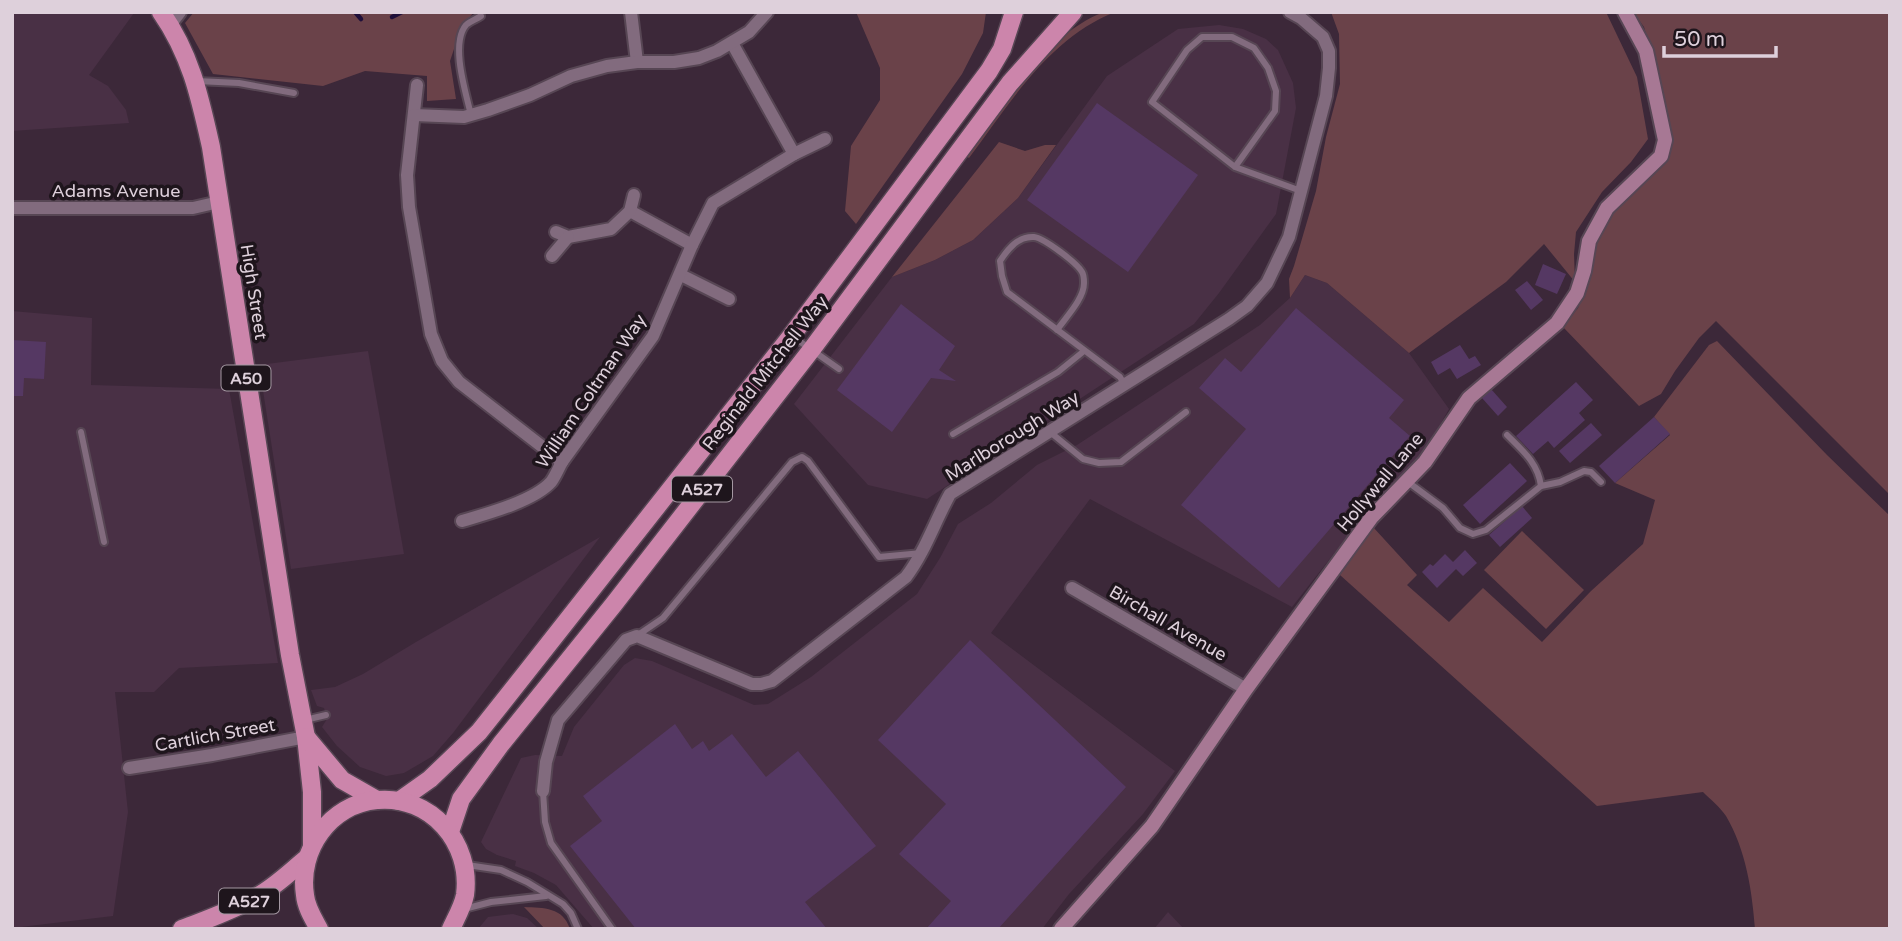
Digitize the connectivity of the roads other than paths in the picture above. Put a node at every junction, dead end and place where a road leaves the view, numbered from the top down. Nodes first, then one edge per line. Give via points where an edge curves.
1 (631, 12) edge
2 (767, 12) edge
3 (1014, 12) edge
4 (1073, 12) edge
5 (1290, 12) edge
6 (1625, 12) edge
7 (170, 16) edge
8 (481, 16) dead end
9 (732, 43) junction
10 (637, 62) junction
11 (195, 80) junction
12 (417, 85) dead end
13 (294, 93) dead end
14 (414, 115) junction
15 (471, 115) junction
16 (825, 139) dead end
17 (794, 155) junction
18 (1235, 167) junction
19 (1301, 191) junction
20 (634, 195) dead end
21 (219, 202) junction
22 (12, 208) edge
23 (630, 211) junction
24 (692, 245) junction
25 (552, 256) dead end
26 (681, 275) junction
27 (729, 299) dead end
28 (1057, 330) junction
29 (792, 335) junction
30 (812, 349) junction
31 (1084, 351) junction
32 (839, 369) dead end
33 (1125, 386) junction
34 (1186, 412) dead end
35 (81, 432) dead end
36 (1050, 432) junction
37 (953, 434) dead end
38 (1507, 435) dead end
39 (562, 463) junction
40 (1407, 481) junction
41 (1601, 482) dead end
42 (1541, 486) junction
43 (462, 521) dead end
44 (104, 542) dead end
45 (922, 553) junction
46 (1072, 588) dead end
47 (636, 636) junction
48 (1246, 690) junction
49 (326, 715) dead end
50 (304, 728) junction
51 (129, 768) dead end
52 (543, 791) joint
53 (377, 800) junction
54 (399, 801) junction
55 (450, 832) junction
56 (309, 851) junction
57 (465, 864) junction
58 (548, 895) junction
59 (459, 910) junction
60 (182, 929) edge
61 (319, 929) edge
62 (451, 929) edge
63 (578, 929) edge
64 (612, 929) edge
65 (1061, 929) edge

1 - 10 street
2 - 9 street
3 - 29 main road, Reginald Mitchell Way / A527 via 989,71
4 - 30 main road, Reginald Mitchell Way / A527 via 1010,83
5 - 19 street, Marlborough Way via 1323,37 1329,51 1326,96
6 - 40 street, Hollywall Lane via 1646,51 1665,141 1661,156 1607,208 1589,241 1577,293 1557,323 1469,398
7 - 11 main road, High Street / A50
8 - 15 lane via 467,24 459,54
9 - 10 street via 699,58
9 - 17 street
10 - 15 street via 571,76
11 - 13 lane
11 - 21 main road, High Street / A50
12 - 14 street
14 - 15 street
14 - 39 street via 407,175 409,207 431,334 442,362 459,382
16 - 17 street, William Coltman Way
17 - 24 street, William Coltman Way via 713,203
18 - 18 lane via 1275,111 1276,91 1254,48 1232,37 1202,37 1187,50 1152,102
18 - 19 lane
19 - 33 street, Marlborough Way via 1280,258 1247,306
20 - 23 street
21 - 22 street, Adams Avenue via 193,208
21 - 50 main road, High Street / A50
23 - 24 street
23 - 25 street via 611,229 562,235
24 - 26 street, William Coltman Way
26 - 27 street
26 - 39 street, William Coltman Way via 653,336
28 - 28 lane via 1007,292 1000,261 1021,239 1035,237 1050,243 1083,272 1081,296
28 - 31 lane
29 - 30 lane
29 - 54 main road, Reginald Mitchell Way / A527 via 479,732 430,779
30 - 32 lane
30 - 55 main road, Reginald Mitchell Way / A527 via 501,744 461,799
31 - 33 lane via 1120,377
31 - 37 lane via 1058,373
33 - 36 street, Marlborough Way
34 - 36 lane via 1121,462 1083,459
35 - 44 lane
36 - 45 street, Marlborough Way via 950,494
38 - 42 lane via 1533,463
39 - 43 street, William Coltman Way via 551,482 533,495
40 - 42 lane via 1472,534 1486,530
40 - 48 street, Hollywall Lane via 1371,518
41 - 42 lane via 1584,471
45 - 47 street, Marlborough Way via 906,577 772,681 752,684
45 - 47 lane via 880,557 802,457 792,462 663,618
46 - 48 street, Birchall Avenue
47 - 52 street via 611,655 558,720
48 - 65 street, Hollywall Lane via 1152,826
49 - 50 lane
50 - 51 street, Cartlich Street via 212,755
50 - 53 main road, High Street / A50 via 342,780
50 - 56 main road, High Street / A50 via 312,792
52 - 64 lane via 551,843
53 - 54 main road, A50
53 - 56 main road, A50 via 342,812 328,823
54 - 55 main road, A50 via 425,810
55 - 57 main road, A50
56 - 60 main road, A527 via 258,896
56 - 61 main road, A50 via 305,896
57 - 58 lane via 501,870
57 - 59 main road, A50 via 465,893
58 - 59 lane
58 - 63 lane via 571,913
59 - 62 main road, A50

